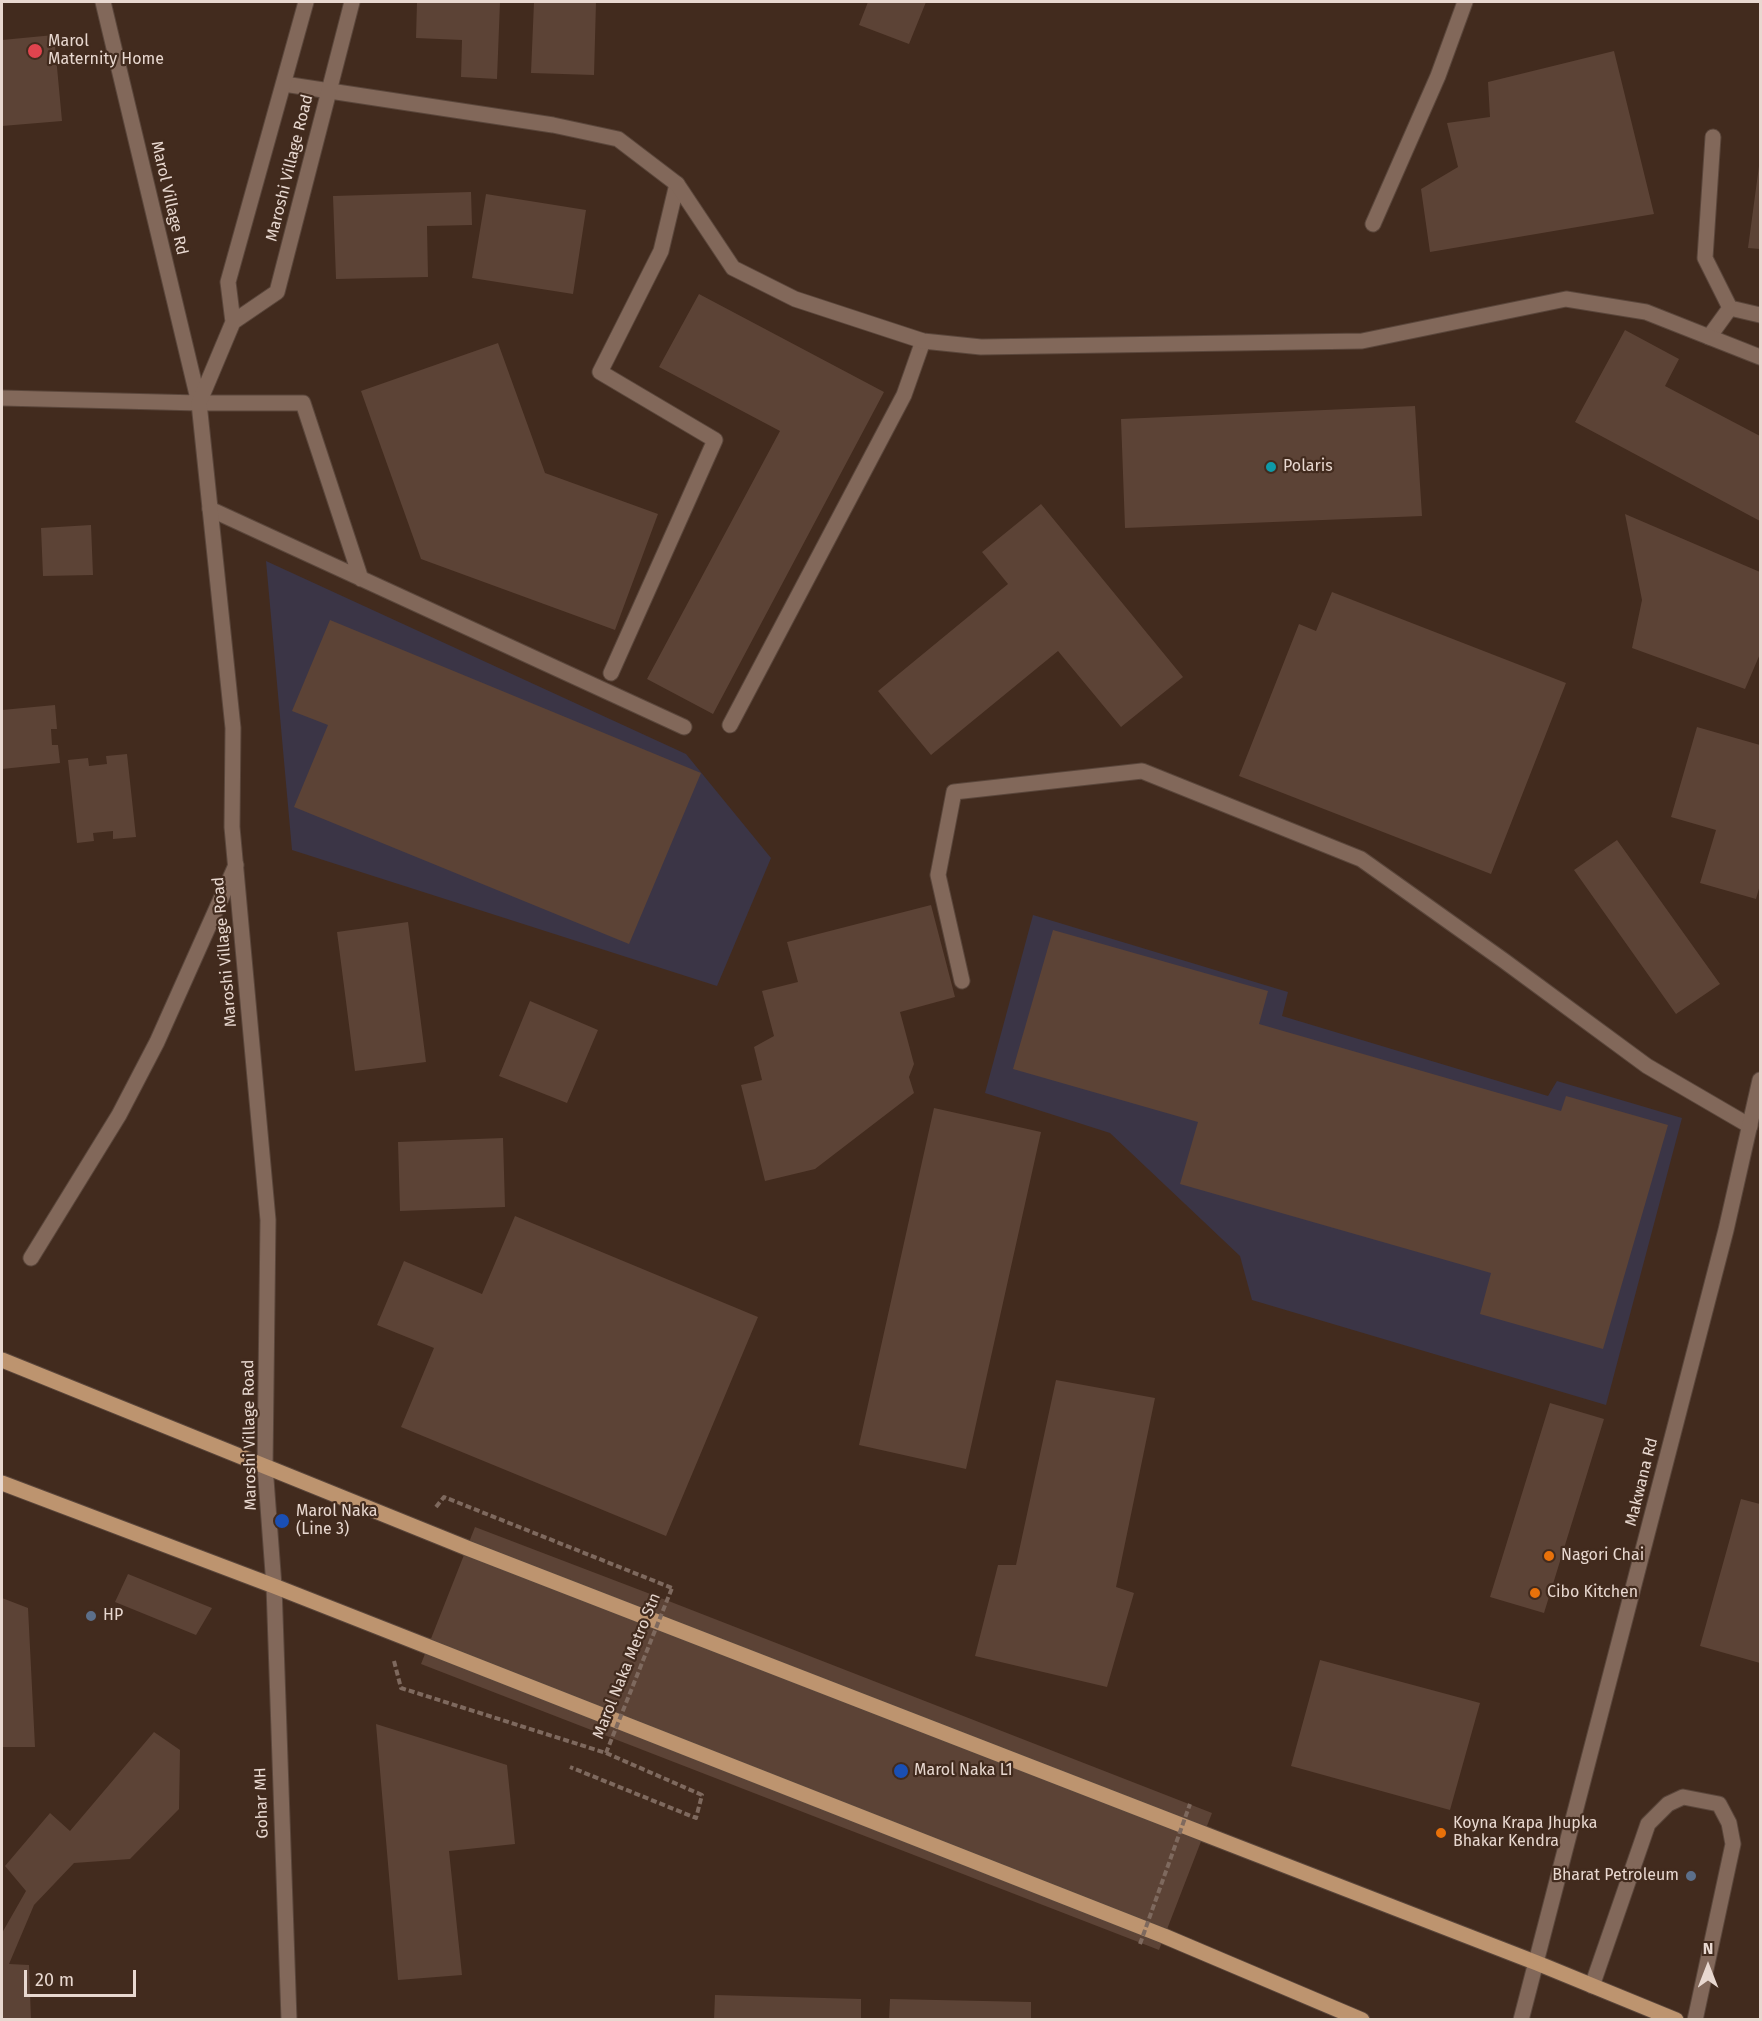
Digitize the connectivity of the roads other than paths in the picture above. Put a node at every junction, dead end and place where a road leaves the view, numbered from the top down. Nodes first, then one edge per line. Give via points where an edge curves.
1 (103, 2) edge
2 (306, 2) edge
3 (352, 2) edge
4 (1465, 2) edge
5 (284, 84) junction
6 (329, 90) junction
7 (1713, 137) dead end
8 (677, 184) junction
9 (1373, 224) dead end
10 (1730, 308) junction
11 (1761, 315) edge
12 (233, 322) junction
13 (1709, 337) junction
14 (923, 341) junction
15 (1761, 357) edge
16 (2, 398) edge
17 (199, 403) junction
18 (210, 509) junction
19 (361, 579) junction
20 (611, 673) dead end
21 (730, 725) dead end
22 (684, 727) dead end
23 (236, 866) junction
24 (962, 981) dead end
25 (1761, 1080) edge
26 (1750, 1126) junction
27 (31, 1258) dead end
28 (2, 1360) edge
29 (265, 1467) junction
30 (2, 1484) edge
31 (274, 1586) junction
32 (1537, 1963) junction
33 (1592, 1986) junction
34 (288, 2019) edge
35 (1362, 2019) edge
36 (1521, 2019) edge
37 (1676, 2019) edge
38 (1695, 2019) edge

1 - 17 street, Marol Village Rd
2 - 5 street, Maroshi Village Road
3 - 6 street, Maroshi Village Road
4 - 9 street via 1438,76
5 - 6 street
5 - 12 street, Maroshi Village Road via 228,282
6 - 8 street via 618,139
6 - 12 street, Maroshi Village Road via 278,292
7 - 10 street via 1705,258
8 - 14 street via 733,268 795,299
8 - 20 street via 662,251 600,372 715,440
10 - 11 street
10 - 13 street
12 - 17 street, Maroshi Village Road
13 - 14 street via 1646,312 1566,299 1362,341 981,348
13 - 15 street
14 - 21 street via 904,395
16 - 17 street
17 - 18 street, Maroshi Village Road
17 - 19 street via 303,403
18 - 19 street
18 - 23 street, Maroshi Village Road via 233,728 232,827
19 - 22 street
23 - 27 street via 157,1042 119,1115
23 - 29 street, Maroshi Village Road via 268,1221
24 - 26 street via 938,875 954,792 1142,771 1361,859 1647,1066
25 - 26 street, Makwana Rd
26 - 32 street, Makwana Rd
28 - 29 main road
29 - 31 street, Maroshi Village Road
29 - 32 main road
30 - 31 main road
31 - 34 street, Gohar MH
31 - 35 main road via 1153,1932
32 - 33 main road
32 - 36 street, Makwana Rd
33 - 37 main road
33 - 38 street via 1648,1824 1668,1804 1683,1797 1719,1804 1729,1823 1733,1844

